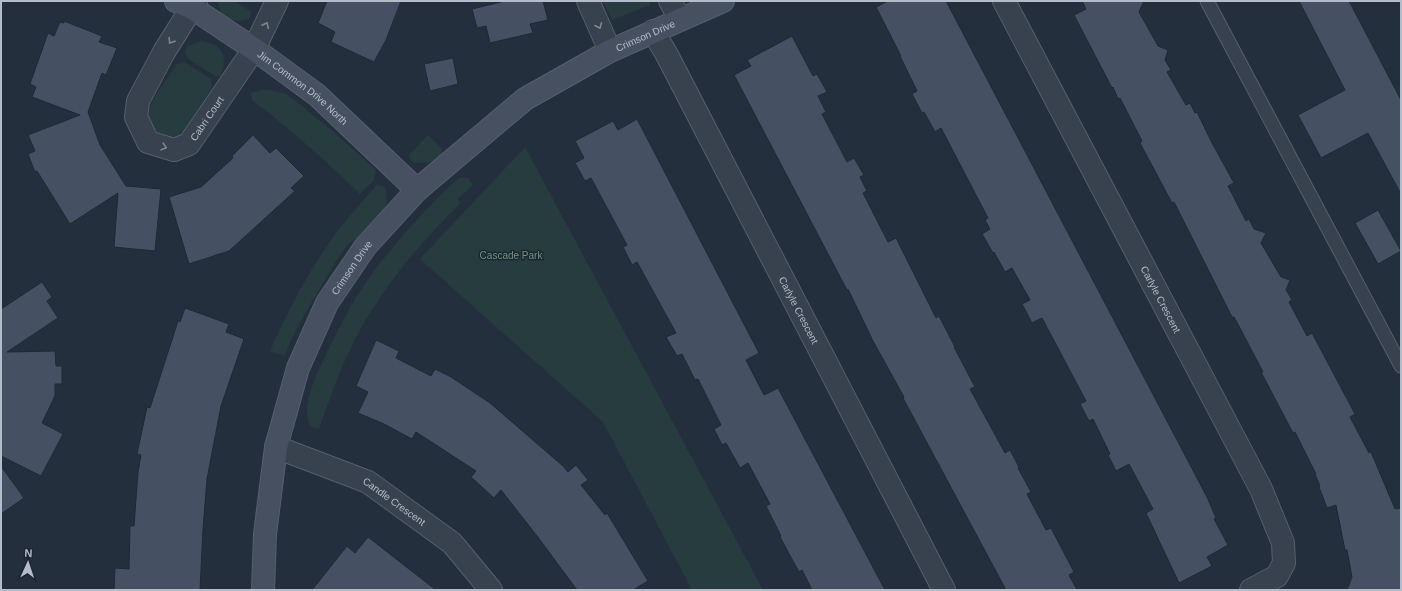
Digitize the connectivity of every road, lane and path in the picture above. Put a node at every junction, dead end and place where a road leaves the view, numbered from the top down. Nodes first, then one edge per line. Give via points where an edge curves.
1 (278, 1) edge
2 (588, 1) edge
3 (723, 1) edge
4 (1004, 1) edge
5 (1207, 1) edge
6 (188, 3) edge
7 (675, 10) edge
8 (653, 31) junction
9 (254, 49) junction
10 (610, 51) junction
11 (417, 190) junction
12 (1401, 366) edge
13 (276, 447) junction
14 (263, 590) edge
15 (491, 590) edge
16 (944, 590) edge
17 (1251, 590) edge

9 -> 1 street, Cabri Court
2 -> 10 street, Crimson Drive
3 - 7 street, Crimson Drive
4 - 17 street, Carlyle Crescent via 1260,489 1283,543 1284,563 1277,576
5 - 12 lane
6 - 9 street, Jim Common Drive North
6 -> 9 street, Cabri Court via 138,101 136,117 148,142 174,150 189,144
7 - 8 street, Crimson Drive
8 - 10 street, Crimson Drive
8 - 16 street, Carlyle Crescent
9 - 11 street, Jim Common Drive North via 317,95
10 - 11 street, Crimson Drive via 525,99
11 - 13 street, Crimson Drive via 365,247 327,303 298,368
13 - 14 street, Crimson Drive via 265,534
13 - 15 street, Candle Crescent via 368,482 452,543

